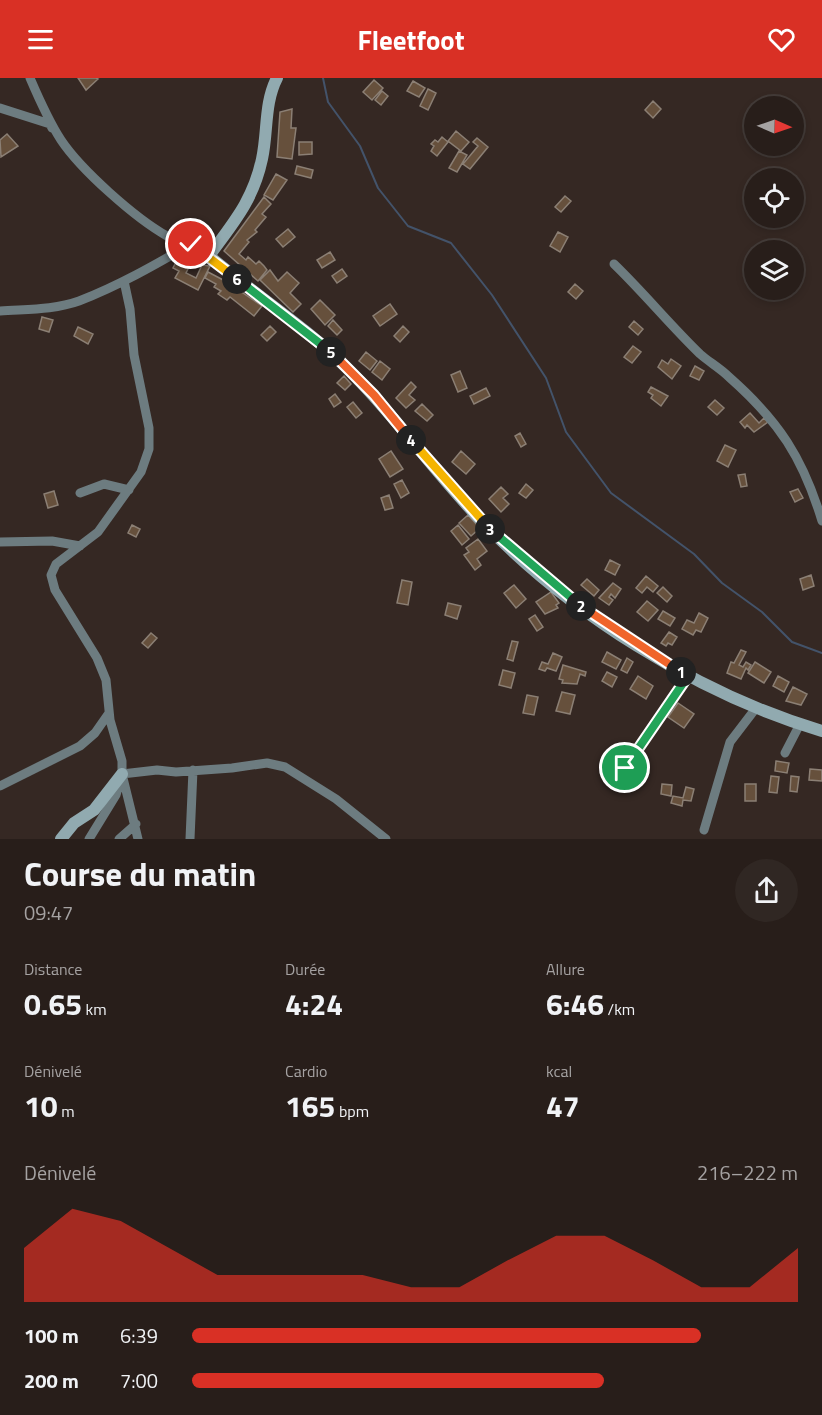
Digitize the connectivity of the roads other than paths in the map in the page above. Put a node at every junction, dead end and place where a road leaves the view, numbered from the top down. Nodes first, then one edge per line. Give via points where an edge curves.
1 (30, 78) edge
2 (277, 78) edge
3 (0, 108) edge
4 (62, 142) junction
5 (191, 244) junction
6 (209, 256) junction
7 (614, 264) dead end
8 (124, 281) junction
9 (0, 311) edge
10 (129, 490) junction
11 (80, 493) dead end
12 (822, 522) edge
13 (0, 542) edge
14 (80, 546) junction
15 (688, 676) junction
16 (756, 708) junction
17 (109, 713) junction
18 (800, 724) junction
19 (822, 731) edge
20 (785, 753) dead end
21 (625, 768) dead end
22 (193, 770) junction
23 (122, 774) junction
24 (0, 786) edge
25 (136, 824) junction
26 (704, 830) dead end
27 (61, 839) edge
28 (89, 839) edge
29 (119, 839) edge
30 (138, 839) edge
31 (190, 839) edge
32 (386, 839) edge

1 - 4 street
2 - 6 street via 269,93 262,160 247,204
3 - 4 street via 50,124
4 - 5 street via 121,201 168,237
5 - 6 street
5 - 8 street
6 - 15 street via 318,340 346,367 508,547 594,615
7 - 12 street via 784,434 802,465
8 - 9 street via 78,301 47,308
8 - 10 street via 149,428 149,449
10 - 11 street via 104,484
10 - 14 street via 98,532
13 - 14 street via 52,541
14 - 17 street via 56,564 51,575 55,590 97,658 106,680
15 - 16 street
15 - 21 street
16 - 18 street
16 - 26 street via 730,742
17 - 23 street
17 - 24 street via 80,746
18 - 19 street
18 - 20 street
22 - 23 street
22 - 31 street
22 - 32 street via 267,763 285,767 336,799
23 - 25 street
23 - 27 street via 94,810 74,823
23 - 28 street via 116,795
25 - 29 street
25 - 30 street

